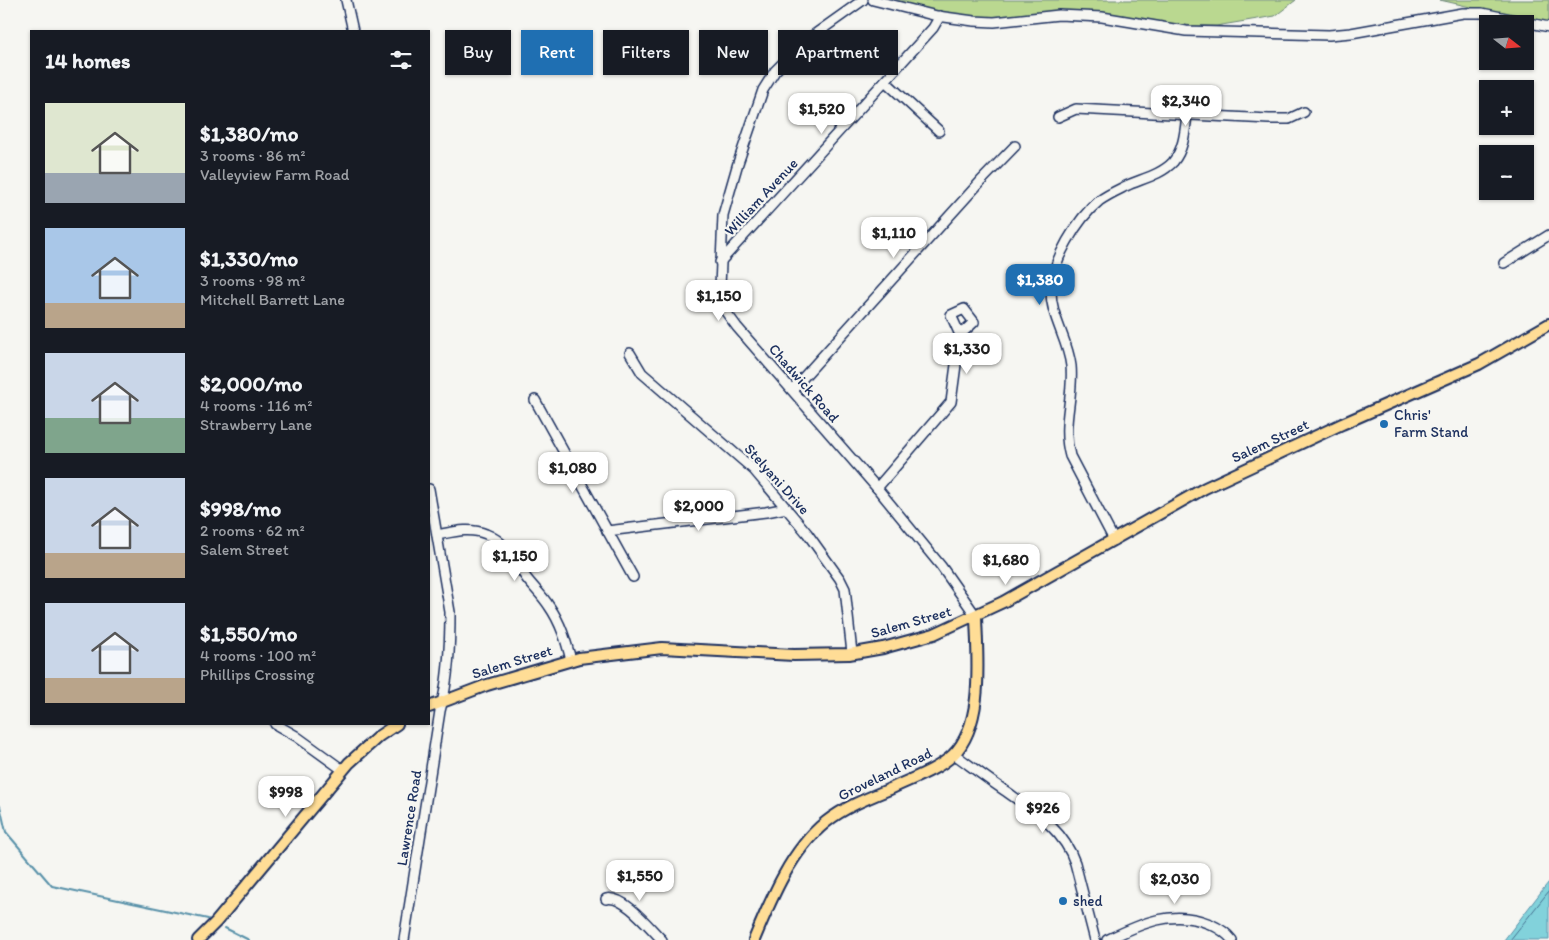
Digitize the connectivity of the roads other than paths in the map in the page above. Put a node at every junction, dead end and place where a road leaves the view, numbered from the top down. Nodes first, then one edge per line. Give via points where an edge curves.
1 (346, 0) edge
2 (863, 0) edge
3 (873, 0) edge
4 (940, 16) junction
5 (1549, 27) edge
6 (353, 30) edge
7 (885, 81) junction
8 (1304, 112) dead end
9 (1187, 115) junction
10 (1058, 117) dead end
11 (939, 131) dead end
12 (1015, 146) dead end
13 (1549, 235) edge
14 (720, 262) junction
15 (1504, 264) dead end
16 (1549, 324) edge
17 (960, 335) dead end
18 (630, 353) dead end
19 (792, 390) junction
20 (535, 400) dead end
21 (877, 488) junction
22 (430, 496) edge
23 (787, 508) junction
24 (607, 532) junction
25 (436, 535) junction
26 (1114, 540) junction
27 (633, 577) dead end
28 (976, 616) junction
29 (852, 653) junction
30 (571, 660) junction
31 (443, 700) junction
32 (430, 706) edge
33 (277, 725) edge
34 (396, 725) edge
35 (954, 754) junction
36 (343, 770) junction
37 (606, 899) dead end
38 (198, 940) edge
39 (404, 940) edge
40 (662, 940) edge
41 (754, 940) edge
42 (1096, 940) edge
43 (1107, 940) edge
44 (1232, 940) edge

1 - 6 street
2 - 14 street, Chadwick Road via 804,42 767,83 727,198
3 - 4 street
4 - 5 street via 994,22 1059,15 1102,17 1186,31 1312,35 1351,33 1442,15 1482,12
4 - 7 street, William Avenue
7 - 11 street
7 - 14 street, William Avenue
8 - 9 street via 1288,119
9 - 10 street via 1076,109
9 - 26 street via 1185,137 1173,161 1159,172 1100,200 1062,250 1052,276 1051,300 1071,366 1066,428 1068,447
12 - 19 street
13 - 15 street
14 - 19 street, Chadwick Road via 720,287 726,312
16 - 26 main road, Salem Street via 1479,364 1205,488
17 - 21 street via 951,402
18 - 23 street, Stelyani Drive via 642,373 740,456
19 - 21 street, Chadwick Road
20 - 24 street
21 - 28 street, Chadwick Road via 941,566
22 - 25 street, Lawrence Road
23 - 24 street
23 - 29 street, Stelyani Drive via 845,589
24 - 27 street
25 - 30 street via 475,530 505,546 550,607 565,636
25 - 31 street, Lawrence Road via 450,612
26 - 28 main road, Salem Street
28 - 29 main road, Salem Street via 934,634
28 - 35 main road, Groveland Road via 976,702 965,738
29 - 30 main road, Salem Street via 802,655 662,648
30 - 31 main road, Salem Street
31 - 32 main road, Salem Street
31 - 39 street, Lawrence Road
33 - 36 street
34 - 36 main road
35 - 41 main road, Groveland Road via 921,774 836,815 809,837 766,910
35 - 42 street via 1042,817 1062,838 1072,854
36 - 38 main road
37 - 40 street via 611,897 622,902
43 - 44 street via 1152,920 1174,917 1203,921 1223,931

